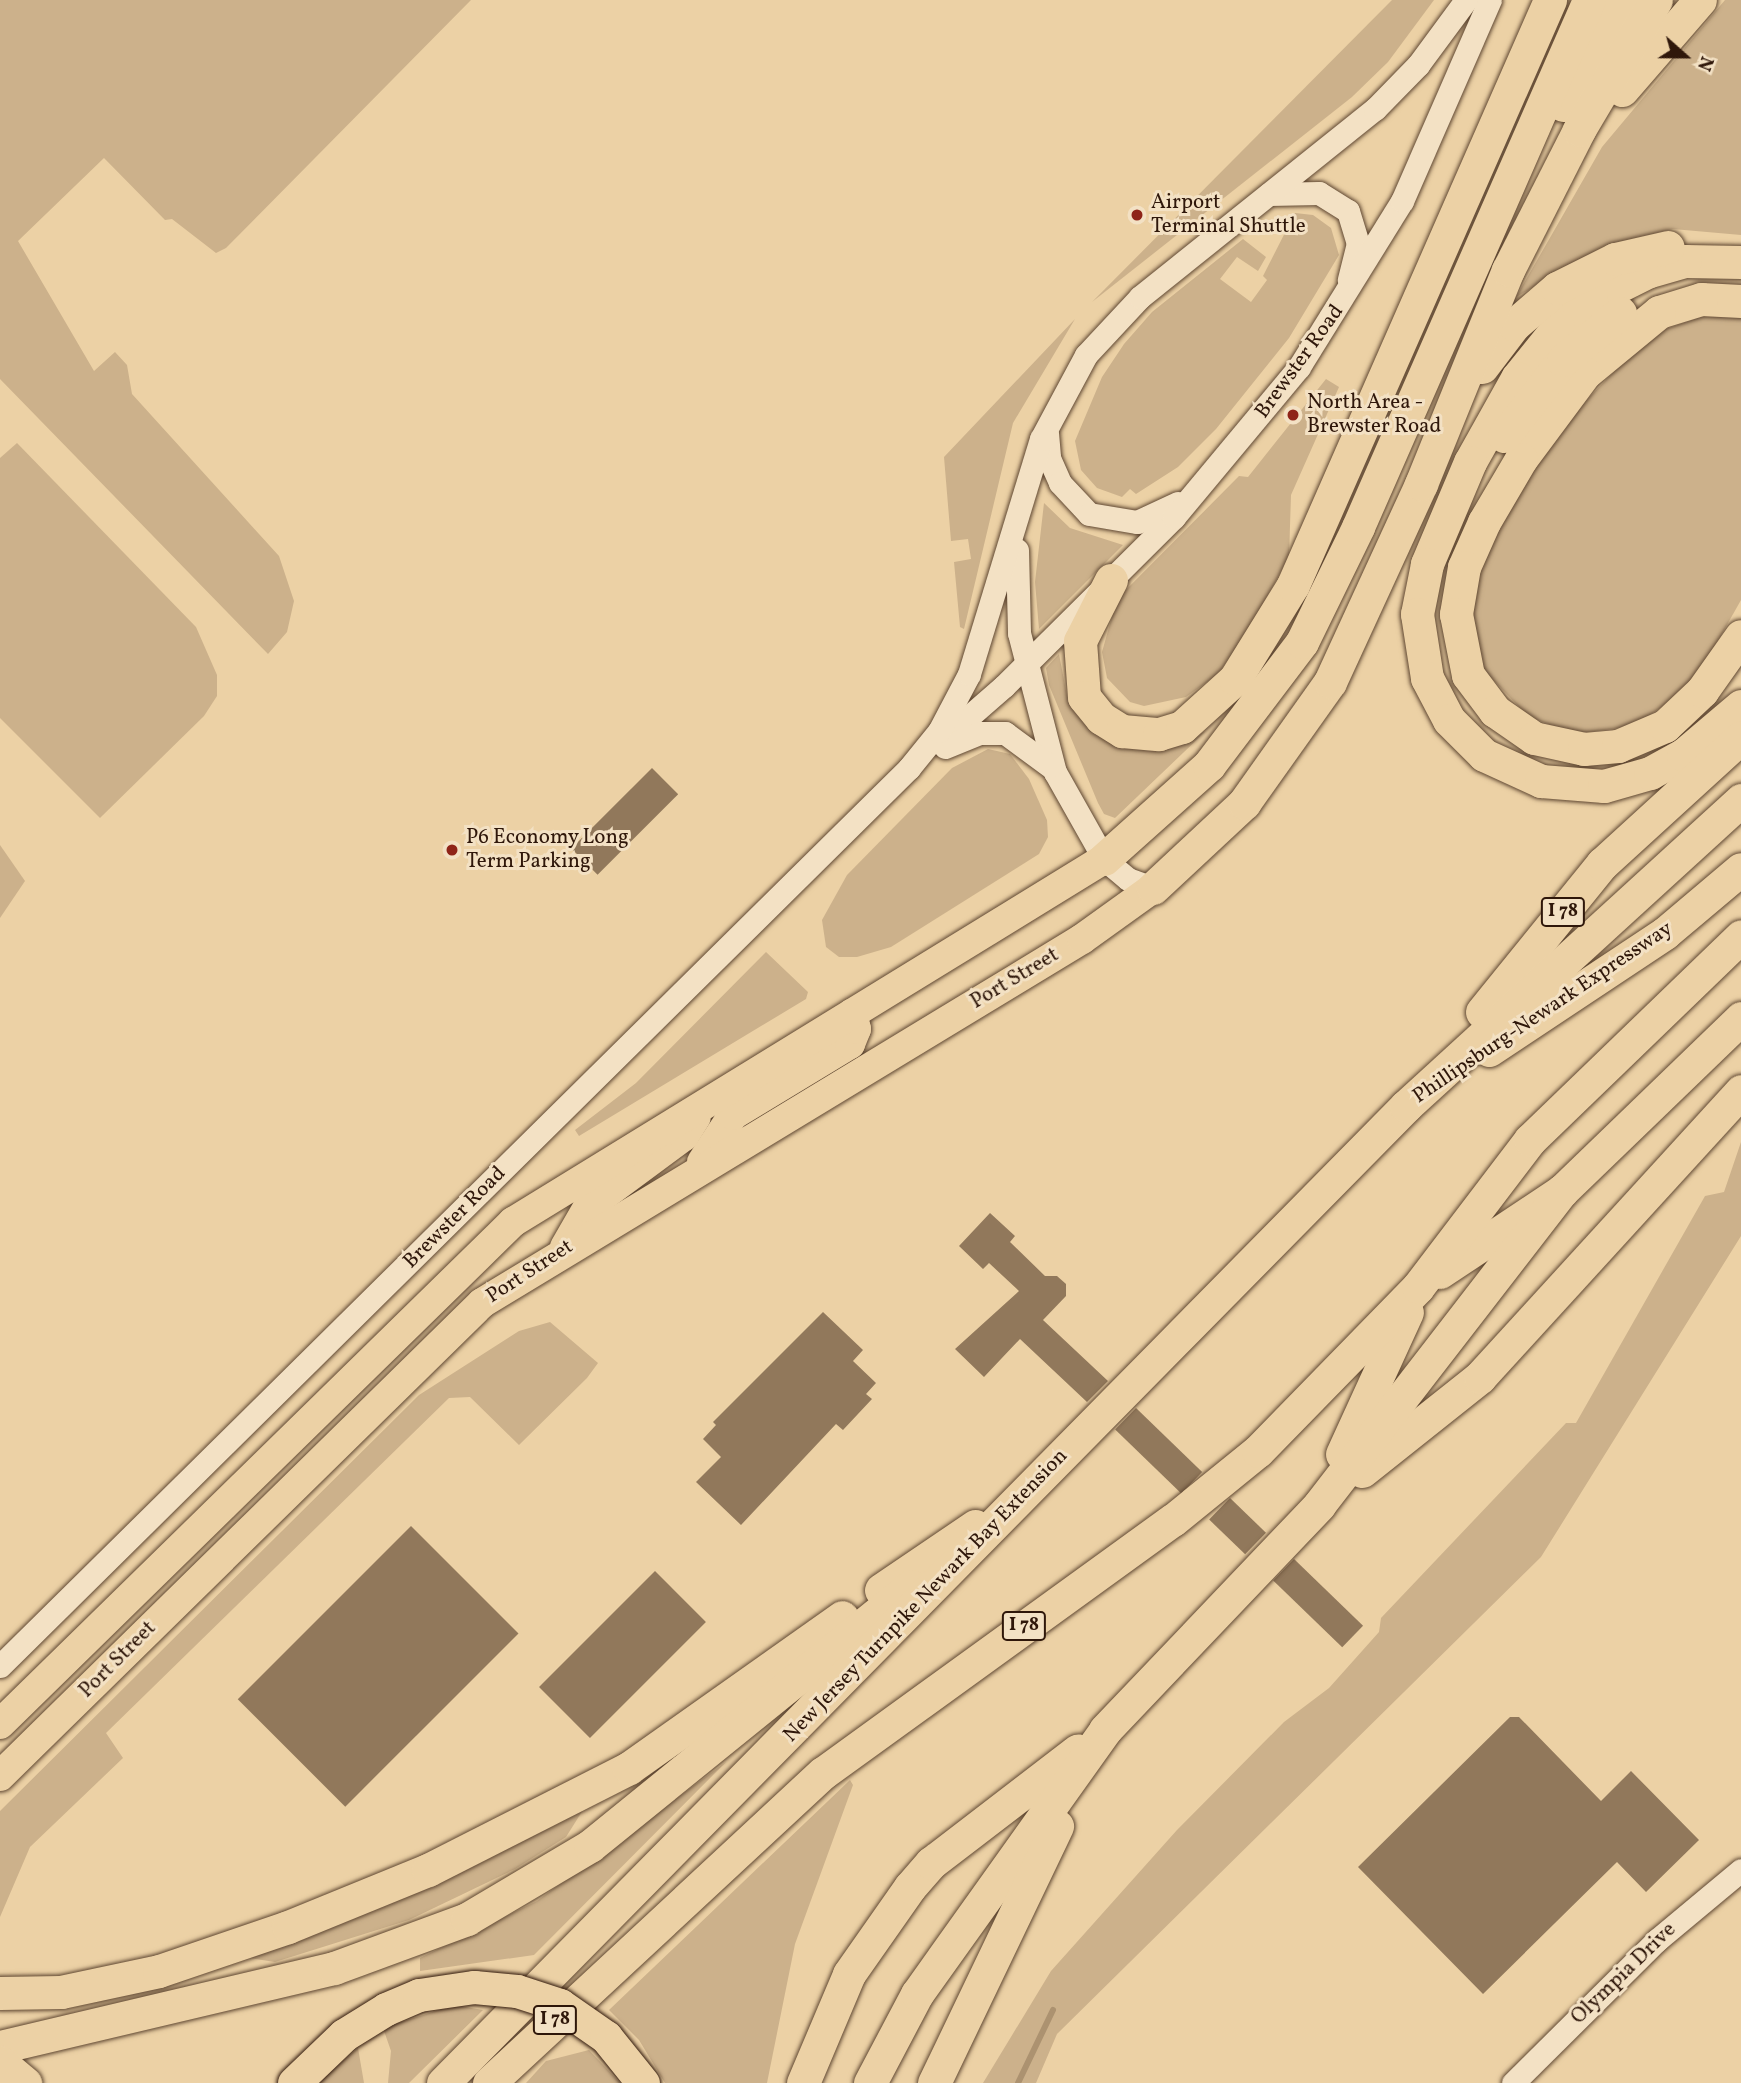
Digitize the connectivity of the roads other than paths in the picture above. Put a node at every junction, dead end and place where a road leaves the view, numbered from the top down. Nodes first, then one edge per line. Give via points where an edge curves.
1 (1466, 0) edge
2 (1490, 0) edge
3 (1528, 0) edge
4 (1550, 0) edge
5 (1589, 0) edge
6 (1623, 0) edge
7 (1656, 0) edge
8 (1700, 0) edge
9 (1268, 195) junction
10 (1525, 234) junction
11 (1741, 260) edge
12 (1741, 299) edge
13 (1341, 307) junction
14 (1448, 320) junction
15 (1376, 398) junction
16 (1048, 422) junction
17 (1421, 484) junction
18 (1203, 486) junction
19 (1025, 496) junction
20 (1427, 564) junction
21 (1111, 580) junction
22 (1741, 636) edge
23 (1025, 665) junction
24 (1741, 706) edge
25 (1741, 737) edge
26 (909, 768) junction
27 (1055, 772) junction
28 (1741, 800) edge
29 (1104, 859) junction
30 (1741, 869) edge
31 (1153, 888) junction
32 (1741, 936) edge
33 (852, 1013) junction
34 (1741, 1018) edge
35 (1741, 1091) edge
36 (709, 1099) junction
37 (1406, 1106) junction
38 (698, 1168) junction
39 (1562, 1191) junction
40 (565, 1248) junction
41 (1418, 1287) junction
42 (1035, 1486) junction
43 (1319, 1505) junction
44 (0, 1666) edge
45 (0, 1724) edge
46 (1105, 1730) junction
47 (0, 1776) edge
48 (1741, 1870) edge
49 (0, 1993) edge
50 (0, 2048) edge
51 (0, 2062) edge
52 (25, 2083) edge
53 (294, 2083) edge
54 (443, 2083) edge
55 (489, 2083) edge
56 (643, 2083) edge
57 (803, 2083) edge
58 (870, 2083) edge
59 (934, 2083) edge
60 (1513, 2083) edge

1 - 9 street, Brewster Road via 1397,88
2 - 13 street, Brewster Road via 1402,201
3 - 15 highway
4 - 15 highway
5 - 14 highway
6 - 14 highway
7 - 10 highway
8 - 10 highway via 1609,106
9 - 13 street via 1292,190 1319,193 1340,204 1354,221 1358,243
9 - 16 street, Brewster Road via 1111,325 1075,371
10 - 17 highway
11 - 17 highway via 1674,246 1635,252 1576,276 1541,299 1490,355
11 - 20 highway via 1685,261 1649,271 1591,300 1558,327 1517,378 1493,418
12 - 20 highway via 1702,290 1656,296 1625,310 1578,345 1498,443
12 - 22 highway via 1701,299 1659,312 1585,373 1521,458 1484,522 1464,567 1456,614 1468,675 1495,710 1534,738 1584,749 1618,746 1665,726 1702,691
13 - 18 street, Brewster Road
14 - 29 highway via 1344,560 1286,667 1196,780
15 - 21 highway via 1306,560 1266,634 1216,701 1171,732 1122,730 1101,719 1084,696 1080,641
16 - 18 street via 1049,457 1060,483 1078,506 1101,519 1137,522
16 - 19 street, Brewster Road
17 - 31 highway via 1354,636 1313,710 1244,803
18 - 21 street, Brewster Road
19 - 23 street, Brewster Road via 1016,578
19 - 26 street, Brewster Road via 969,674 939,731
20 - 24 highway via 1418,624 1433,692 1465,738 1511,771 1572,786 1619,784 1684,755
21 - 23 street, Brewster Road
23 - 26 street, Brewster Road
23 - 27 street, Brewster Road
25 - 37 highway, Phillipsburg-Newark Expressway / I 78 via 1602,864
26 - 27 street via 962,739 993,731 1018,738
26 - 44 street, Brewster Road
27 - 29 street, Brewster Road
28 - 37 highway
29 - 31 street, Brewster Road via 1128,879
29 - 33 main road, Port Street
30 - 37 highway, Phillipsburg-Newark Expressway / I 78 via 1665,933
31 - 38 main road, Port Street via 1082,939
32 - 41 highway, I 78 via 1530,1140
33 - 36 main road, Port Street
33 - 38 main road via 856,1029 850,1044 733,1115
34 - 39 highway, I 78
35 - 43 highway via 1480,1377
36 - 40 main road via 684,1136 588,1207
36 - 45 main road, Port Street via 551,1194 490,1241
37 - 42 highway, New Jersey Turnpike Newark Bay Extension / I 78
38 - 40 main road, Port Street
39 - 41 highway, I 78
39 - 43 highway
40 - 47 main road, Port Street via 451,1329
41 - 43 highway
41 - 55 highway, I 78 via 1301,1409 1217,1486 814,1781
42 - 49 highway via 628,1768 523,1826 363,1898 187,1962 78,1990
42 - 50 highway via 626,1818 550,1872 467,1919 402,1946 212,1999
42 - 54 highway, New Jersey Turnpike Newark Bay Extension / I 78
43 - 46 highway
46 - 57 highway via 931,1863 909,1887 849,1973
46 - 58 highway via 917,1994
46 - 59 highway
48 - 60 street, Olympia Drive via 1664,1934
51 - 52 highway
53 - 56 highway, bridge via 344,2035 386,2009 435,1992 485,1987 539,1997 585,2021

